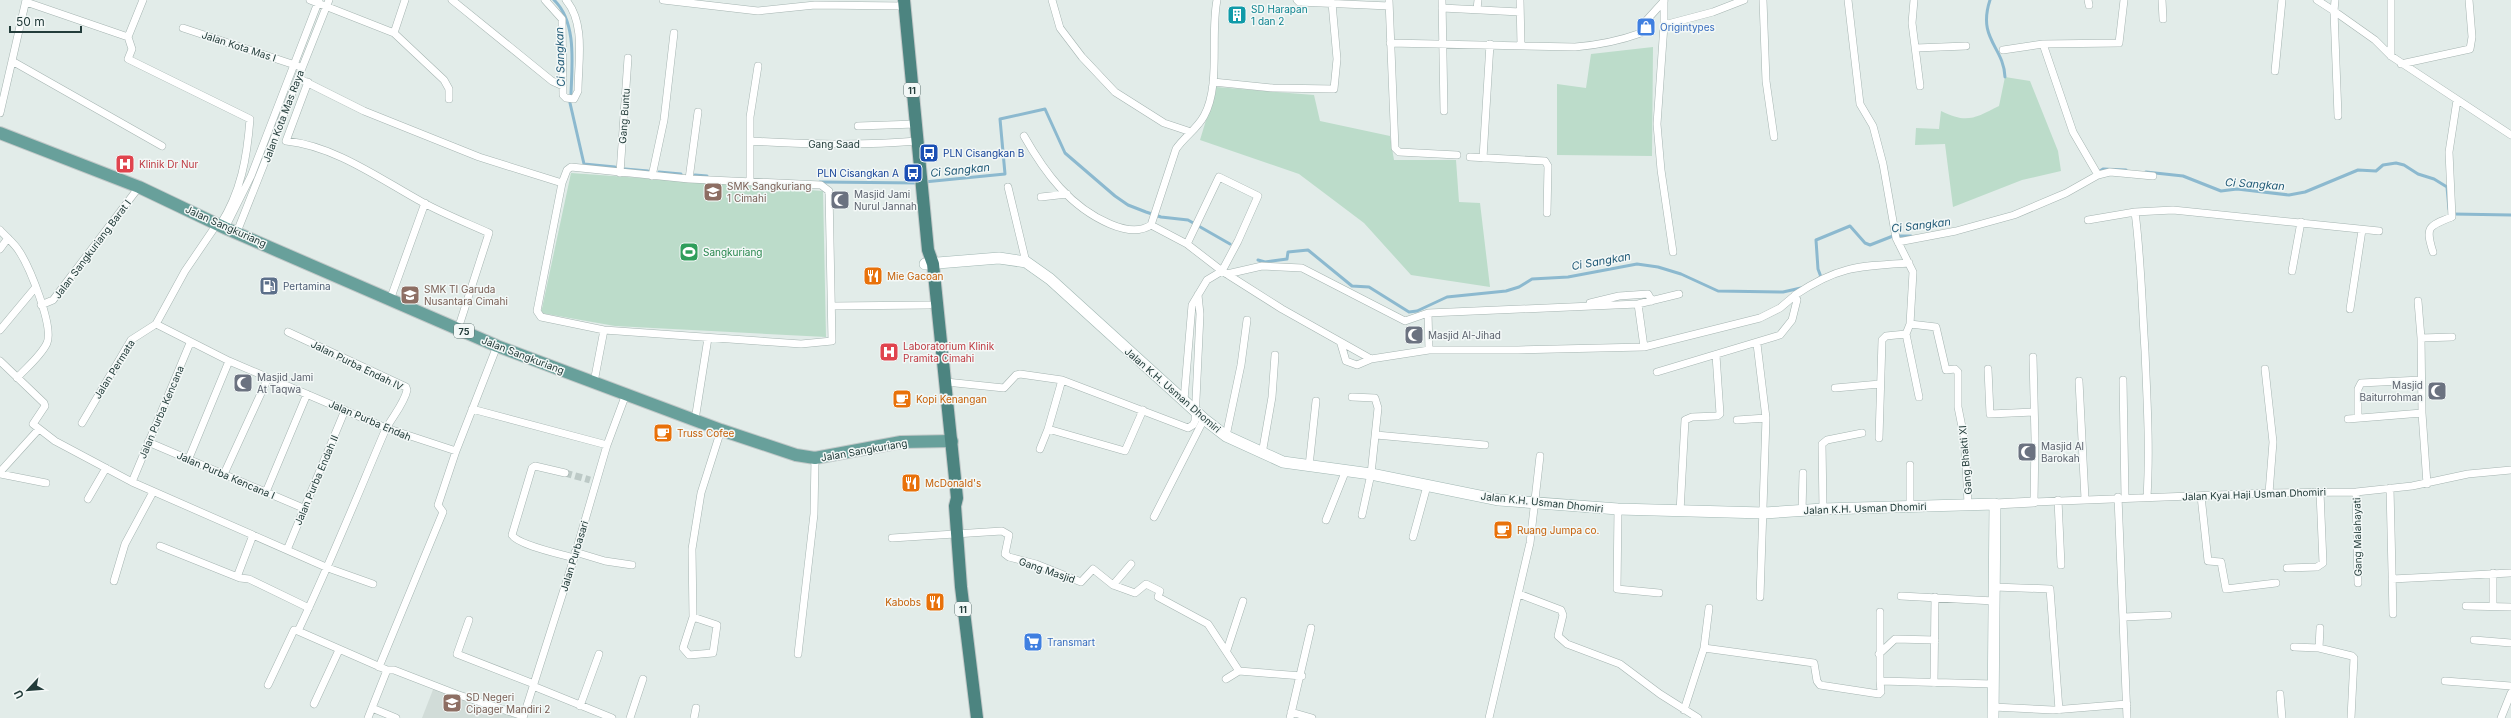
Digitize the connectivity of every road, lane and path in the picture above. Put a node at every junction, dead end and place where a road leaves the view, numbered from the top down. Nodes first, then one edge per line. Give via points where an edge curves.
1 (143, 0) edge
2 (310, 0) edge
3 (405, 0) edge
4 (452, 0) edge
5 (545, 0) edge
6 (566, 0) edge
7 (663, 0) edge
8 (786, 0) edge
9 (1052, 0) edge
10 (1217, 0) edge
11 (1297, 0) edge
12 (1478, 0) edge
13 (1520, 0) edge
14 (1664, 0) edge
15 (1744, 0) edge
16 (1764, 0) edge
17 (1848, 0) edge
18 (1914, 0) edge
19 (2124, 0) edge
20 (2162, 0) edge
21 (2282, 0) edge
22 (2317, 0) edge
23 (2335, 0) edge
24 (2391, 0) edge
25 (2469, 0) edge
26 (26, 1) edge
27 (318, 1) edge
28 (328, 3) edge
29 (904, 3) edge
30 (1332, 3) junction
31 (1389, 3) edge
32 (1442, 4) edge
33 (786, 8) junction
34 (1477, 9) junction
35 (1520, 12) junction
36 (2334, 12) junction
37 (2163, 19) dead end
38 (1664, 25) junction
39 (183, 28) dead end
40 (394, 33) junction
41 (674, 33) dead end
42 (128, 37) junction
43 (1390, 43) junction
44 (1442, 44) junction
45 (1490, 44) junction
46 (2043, 44) junction
47 (1521, 45) junction
48 (1966, 46) dead end
49 (1916, 48) junction
50 (2003, 50) dead end
51 (2391, 56) junction
52 (628, 58) dead end
53 (12, 61) junction
54 (2401, 64) junction
55 (294, 65) junction
56 (758, 66) dead end
57 (302, 68) junction
58 (2275, 71) dead end
59 (298, 78) junction
60 (308, 82) junction
61 (1213, 82) junction
62 (563, 86) junction
63 (1920, 86) dead end
64 (449, 99) dead end
65 (2457, 100) junction
66 (1444, 111) dead end
67 (698, 112) dead end
68 (0, 113) edge
69 (2338, 116) dead end
70 (916, 124) junction
71 (858, 126) dead end
72 (0, 132) edge
73 (1191, 132) junction
74 (2511, 135) edge
75 (1024, 136) dead end
76 (1774, 137) dead end
77 (750, 141) junction
78 (917, 141) junction
79 (162, 146) dead end
80 (1457, 155) dead end
81 (1470, 157) dead end
82 (1483, 158) junction
83 (620, 173) junction
84 (2097, 174) junction
85 (251, 176) junction
86 (652, 176) junction
87 (2153, 176) dead end
88 (689, 179) junction
89 (259, 180) junction
90 (750, 180) junction
91 (562, 183) junction
92 (1008, 186) dead end
93 (139, 187) junction
94 (1066, 194) junction
95 (1041, 197) dead end
96 (424, 203) junction
97 (2135, 212) junction
98 (1547, 213) dead end
99 (2088, 220) dead end
100 (2301, 222) junction
101 (1151, 225) junction
102 (225, 227) junction
103 (0, 230) edge
104 (2362, 230) junction
105 (2380, 231) dead end
106 (1897, 237) junction
107 (8, 238) junction
108 (1187, 244) junction
109 (0, 249) edge
110 (1673, 252) dead end
111 (2433, 252) dead end
112 (1026, 262) junction
113 (1908, 263) junction
114 (929, 264) junction
115 (1225, 272) junction
116 (2292, 272) dead end
117 (35, 288) junction
118 (1678, 294) dead end
119 (1198, 295) junction
120 (1795, 297) junction
121 (390, 300) junction
122 (1652, 301) junction
123 (2418, 301) dead end
124 (929, 304) junction
125 (1638, 304) junction
126 (42, 305) junction
127 (833, 306) junction
128 (1578, 306) junction
129 (2350, 309) dead end
130 (1428, 313) junction
131 (1247, 320) dead end
132 (156, 324) junction
133 (1910, 324) junction
134 (458, 328) junction
135 (0, 330) edge
136 (604, 330) junction
137 (288, 332) dead end
138 (1906, 334) junction
139 (2452, 337) dead end
140 (708, 338) junction
141 (2421, 338) junction
142 (190, 343) junction
143 (1342, 344) junction
144 (1757, 344) junction
145 (497, 346) junction
146 (1644, 347) junction
147 (1430, 350) junction
148 (1275, 355) dead end
149 (1716, 355) junction
150 (2033, 357) dead end
151 (1371, 359) junction
152 (0, 361) edge
153 (228, 361) junction
154 (1988, 368) dead end
155 (2265, 370) dead end
156 (1656, 372) dead end
157 (17, 378) junction
158 (268, 378) junction
159 (1062, 380) junction
160 (2123, 380) dead end
161 (2421, 380) junction
162 (594, 382) junction
163 (946, 382) junction
164 (2079, 382) dead end
165 (1880, 384) junction
166 (1835, 388) dead end
167 (307, 394) junction
168 (626, 394) junction
169 (1352, 397) dead end
170 (1919, 397) dead end
171 (1184, 400) junction
172 (1316, 401) dead end
173 (472, 409) junction
174 (1194, 409) junction
175 (345, 410) junction
176 (1143, 410) junction
177 (2034, 412) junction
178 (2422, 413) junction
179 (1766, 418) junction
180 (2358, 418) junction
181 (1204, 419) junction
182 (2348, 419) dead end
183 (695, 420) junction
184 (1737, 420) dead end
185 (82, 422) dead end
186 (386, 428) junction
187 (1048, 429) junction
188 (38, 430) junction
189 (720, 430) junction
190 (1862, 433) dead end
191 (1376, 435) junction
192 (1226, 436) junction
193 (1879, 438) dead end
194 (148, 442) junction
195 (948, 442) junction
196 (607, 444) junction
197 (1485, 445) dead end
198 (1040, 449) dead end
199 (456, 451) junction
200 (1262, 454) junction
201 (1540, 456) dead end
202 (189, 458) junction
203 (815, 458) junction
204 (1910, 465) dead end
205 (1310, 466) junction
206 (106, 468) junction
207 (1346, 470) junction
208 (2511, 470) edge
209 (0, 473) edge
210 (565, 473) tunnel mouth
211 (1803, 473) dead end
212 (224, 474) junction
213 (1371, 474) junction
214 (132, 482) junction
215 (46, 483) dead end
216 (2427, 484) junction
217 (1427, 486) junction
218 (2390, 488) junction
219 (154, 492) junction
220 (266, 492) junction
221 (2269, 492) junction
222 (2320, 492) junction
223 (2356, 492) junction
224 (2201, 496) junction
225 (2122, 497) junction
226 (2147, 497) junction
227 (2085, 498) junction
228 (88, 499) dead end
229 (2058, 500) junction
230 (2034, 502) junction
231 (1536, 504) junction
232 (1968, 504) junction
233 (1995, 504) junction
234 (1910, 506) junction
235 (303, 508) junction
236 (1618, 509) junction
237 (1823, 509) junction
238 (1802, 510) junction
239 (1680, 512) junction
240 (1764, 513) junction
241 (1362, 515) dead end
242 (1154, 517) dead end
243 (1326, 520) dead end
244 (957, 533) junction
245 (253, 535) junction
246 (1413, 537) dead end
247 (892, 538) dead end
248 (160, 546) dead end
249 (287, 550) junction
250 (575, 555) junction
251 (1131, 564) dead end
252 (632, 565) dead end
253 (2061, 565) dead end
254 (328, 568) junction
255 (2287, 568) dead end
256 (2493, 573) junction
257 (2510, 573) edge
258 (237, 577) junction
259 (2392, 579) junction
260 (114, 581) dead end
261 (2276, 583) dead end
262 (2358, 583) dead end
263 (373, 584) dead end
264 (1113, 585) junction
265 (1995, 587) junction
266 (1659, 593) dead end
267 (1519, 594) junction
268 (1900, 596) dead end
269 (1935, 597) junction
270 (1760, 598) dead end
271 (1242, 601) dead end
272 (1994, 602) junction
273 (2466, 606) dead end
274 (2494, 606) junction
275 (2511, 607) edge
276 (309, 608) junction
277 (1709, 608) dead end
278 (1880, 612) dead end
279 (2393, 614) dead end
280 (2168, 615) dead end
281 (693, 617) junction
282 (2124, 617) junction
283 (469, 620) dead end
284 (1311, 628) dead end
285 (2320, 628) dead end
286 (298, 631) junction
287 (1935, 640) junction
288 (2474, 640) dead end
289 (2511, 642) edge
290 (2294, 647) dead end
291 (1704, 648) junction
292 (2319, 648) junction
293 (339, 650) junction
294 (1227, 650) junction
295 (599, 654) dead end
296 (798, 654) dead end
297 (1879, 654) junction
298 (379, 667) junction
299 (387, 670) junction
300 (1239, 671) junction
301 (1302, 676) junction
302 (642, 679) dead end
303 (1226, 679) dead end
304 (1880, 681) junction
305 (2445, 681) dead end
306 (1934, 683) junction
307 (1993, 684) junction
308 (268, 685) dead end
309 (534, 685) junction
310 (2511, 686) edge
311 (2511, 693) edge
312 (2280, 694) dead end
313 (314, 704) dead end
314 (2127, 704) junction
315 (580, 706) junction
316 (372, 708) junction
317 (696, 708) dead end
318 (1684, 710) junction
319 (2059, 710) junction
320 (1993, 713) edge
321 (977, 715) edge
322 (1291, 715) edge
323 (523, 717) edge
324 (368, 718) edge
325 (396, 718) edge
326 (612, 718) edge
327 (630, 718) edge
328 (694, 718) edge
329 (1312, 718) edge
330 (1488, 718) edge
331 (1698, 718) edge
332 (2127, 718) edge
333 (2282, 718) edge
334 (2351, 718) edge
335 (2501, 718) edge

1 - 42 street
2 - 27 street
3 - 40 street
4 - 62 street via 552,81
5 - 62 street via 564,26
6 - 62 street via 579,26 578,92 574,99 564,97
7 - 33 street via 758,11
8 - 33 street
9 - 73 street via 1060,28 1082,57 1115,92 1164,124
10 - 61 street
11 - 30 street
12 - 34 street
13 - 35 street
14 - 38 street
14 - 47 street via 1644,23 1641,33 1627,38 1611,43 1575,47
15 - 38 street via 1713,12
16 - 76 street via 1766,81
17 - 106 street via 1858,93 1863,110 1875,132
18 - 49 street via 1912,23
19 - 46 street via 2119,43
20 - 37 street
21 - 58 street
22 - 36 street
23 - 36 street
24 - 51 street
25 - 54 street via 2472,37 2470,49
26 - 42 street
26 - 53 street
27 - 28 street
27 - 55 street, Jalan Kota Mas Raya
28 - 40 street
28 - 57 street, Jalan Kota Mas Raya
29 - 33 street
29 - 70 highway, 11
30 - 31 street
30 - 61 street via 1337,59 1334,89 1273,88
31 - 43 street
32 - 34 street
32 - 44 street
34 - 35 street
35 - 47 street
36 - 51 street via 2375,40
36 - 69 street
38 - 110 street via 1657,124
39 - 55 street, Jalan Kota Mas I
40 - 64 street via 444,80 449,90
41 - 86 street via 664,120
42 - 102 street via 132,49 128,59 250,119 240,185
43 - 44 street
43 - 80 street via 1396,150
44 - 45 street
44 - 66 street
45 - 47 street
45 - 82 street
46 - 50 street
46 - 84 street via 2066,114
48 - 49 street
49 - 63 street
51 - 54 street
52 - 83 street, Gang Buntu
53 - 68 street
53 - 79 street
54 - 65 street
55 - 57 street, Jalan Kota Mas I
55 - 85 street, Jalan Kota Mas Raya
56 - 77 street via 750,117
57 - 59 street, Jalan Kota Mas Raya
59 - 60 street
59 - 89 street, Jalan Kota Mas Raya
60 - 91 street via 364,111 480,157
60 - 96 street via 286,141 303,143 341,158
61 - 73 street via 1206,112
65 - 74 street
65 - 111 street via 2449,152 2452,217 2434,224 2428,230
67 - 88 street
70 - 71 street
70 - 78 highway, 11
72 - 93 main road, Jalan Sangkuriang / 75
73 - 101 street via 1176,149
75 - 94 street via 1038,160
77 - 78 street, Gang Saad via 883,144
77 - 90 street
78 - 114 highway, 11
81 - 82 street
82 - 98 street via 1545,160 1548,166
83 - 86 street
83 - 91 street via 571,167 567,170
84 - 87 street via 2110,172
84 - 106 street via 2060,196 2014,216 1956,231
85 - 89 street
85 - 102 street, Jalan Kota Mas Raya
86 - 88 street
88 - 90 street
89 - 102 street, Jalan Kota Mas Raya
90 - 127 street via 821,185 829,191
91 - 136 street via 537,311 541,317
92 - 112 street
93 - 102 main road, Jalan Sangkuriang / 75
93 - 126 street, Jalan Sangkuriang Barat I via 53,300
94 - 95 street
94 - 101 street via 1082,209 1120,228 1142,230
96 - 121 street
96 - 134 street via 489,233
97 - 99 street
97 - 100 street via 2173,210
97 - 226 street via 2141,269 2147,403
100 - 104 street
100 - 116 street
101 - 108 street
102 - 121 main road, Jalan Sangkuriang / 75
102 - 132 street via 185,271
103 - 107 street
104 - 105 street
104 - 129 street
106 - 113 street
107 - 109 street
107 - 117 street via 18,250
108 - 115 street
108 - 115 street via 1219,177 1258,196
112 - 114 main road, Jalan K.H. Usman Dhomiri via 999,258
112 - 171 main road, Jalan K.H. Usman Dhomiri via 1050,278
113 - 120 street via 1863,265 1838,270
113 - 133 street via 1913,272
114 - 124 highway, 11
114 - 163 highway, 11
115 - 119 street via 1207,280
115 - 130 street via 1262,266 1302,268 1405,321
115 - 143 street
117 - 126 street
117 - 135 street
118 - 122 street
119 - 171 street via 1192,305
119 - 174 street via 1200,314
120 - 144 street via 1792,320 1785,330 1780,335
120 - 146 street via 1760,318
121 - 134 main road, Jalan Sangkuriang / 75
122 - 125 street
122 - 128 street via 1648,294 1619,296
123 - 141 street
124 - 127 street
124 - 195 highway, 11
125 - 128 street
125 - 146 street
126 - 157 street via 48,331 46,344
127 - 140 street via 833,339 830,343 801,344
128 - 130 street
130 - 147 street
131 - 192 street via 1241,365
132 - 142 street, Jalan Purba Endah
132 - 185 street, Jalan Permata via 131,340
133 - 138 street
133 - 232 street, Gang Bhakti XI via 1933,325 1938,331 1946,370 1955,369 1958,372 1958,415 1961,416 1967,465
134 - 145 main road, Jalan Sangkuriang / 75
136 - 140 street
136 - 162 street
137 - 186 street, Jalan Purba Endah IV via 406,387 407,394
138 - 165 street via 1883,338
138 - 170 street
139 - 141 street
140 - 183 street
141 - 161 street
142 - 153 street, Jalan Purba Endah
142 - 194 street, Jalan Purba Kencana
143 - 151 street
143 - 151 street via 1346,361 1357,364
144 - 149 street
144 - 179 street
145 - 162 main road, Jalan Sangkuriang / 75
145 - 173 street
146 - 147 street
147 - 151 street
148 - 200 street via 1272,397
149 - 156 street
149 - 239 street via 1720,414 1685,420
150 - 177 street
152 - 157 street
153 - 158 street, Jalan Purba Endah
153 - 202 street
154 - 177 street via 1990,414
155 - 221 street via 2273,442
157 - 188 street via 44,403 45,406 33,424
158 - 167 street, Jalan Purba Endah
158 - 212 street
159 - 163 street via 1020,374 1004,388
159 - 176 street
159 - 187 street
160 - 225 street
161 - 178 street
161 - 180 street via 2361,383 2358,389
162 - 168 main road, Jalan Sangkuriang / 75
163 - 195 highway, 11
164 - 227 street
165 - 166 street
165 - 193 street
167 - 175 street, Jalan Purba Endah
167 - 220 street
168 - 183 main road, Jalan Sangkuriang / 75
168 - 196 street, Jalan Purbasari
169 - 191 street via 1376,400
171 - 174 main road, Jalan K.H. Usman Dhomiri
172 - 205 street
173 - 196 street
173 - 199 street
174 - 176 street via 1195,421 1188,428
174 - 181 main road, Jalan K.H. Usman Dhomiri
175 - 186 street, Jalan Purba Endah
175 - 235 street, Jalan Purba Endah II
176 - 187 street via 1125,451
177 - 230 street
178 - 180 street
178 - 216 street
179 - 184 street
179 - 240 street
180 - 182 street
181 - 192 main road, Jalan K.H. Usman Dhomiri
181 - 242 street
183 - 189 main road, Jalan Sangkuriang / 75
186 - 199 street, Jalan Purba Endah
186 - 254 street via 343,526
187 - 198 street
188 - 206 street
188 - 209 street
189 - 203 main road, Jalan Sangkuriang / 75 via 796,455
189 - 281 street via 701,493 692,549
190 - 237 street via 1827,440 1822,444
191 - 197 street
191 - 213 street
192 - 200 main road, Jalan K.H. Usman Dhomiri
194 - 202 street, Jalan Purba Kencana I
194 - 214 street, Jalan Purba Kencana
195 - 203 main road, Jalan Sangkuriang / 75 via 901,442
195 - 244 highway, 11 via 957,498
196 - 250 street, Jalan Purbasari via 593,480
199 - 298 street via 438,505 443,512
200 - 205 main road, Jalan K.H. Usman Dhomiri via 1283,462
201 - 231 street
202 - 212 street, Jalan Purba Kencana I
203 - 296 street via 814,514
204 - 234 street
205 - 207 main road, Jalan K.H. Usman Dhomiri
206 - 214 street
206 - 228 street
207 - 213 main road, Jalan K.H. Usman Dhomiri
207 - 243 street
208 - 216 street, Jalan Kyai Haji Usman Dhomiri via 2468,474
209 - 215 street
210 - 250 street via 535,466 532,468 512,535 528,544
211 - 238 street
212 - 220 street, Jalan Purba Kencana I
213 - 217 main road, Jalan K.H. Usman Dhomiri
213 - 241 street
214 - 219 street
216 - 218 street, Jalan Kyai Haji Usman Dhomiri
217 - 231 main road, Jalan K.H. Usman Dhomiri via 1499,500
217 - 246 street
218 - 223 street, Jalan Kyai Haji Usman Dhomiri
218 - 259 street
219 - 245 street
219 - 260 street via 125,544
220 - 235 street, Jalan Purba Kencana I
221 - 222 street, Jalan Kyai Haji Usman Dhomiri
221 - 224 street, Jalan Kyai Haji Usman Dhomiri
222 - 223 street, Jalan Kyai Haji Usman Dhomiri
222 - 255 street via 2323,563 2317,567
223 - 262 street, Gang Malahayati
224 - 226 street, Jalan Kyai Haji Usman Dhomiri
224 - 261 street via 2208,560 2221,562 2226,589
225 - 226 street, Jalan Kyai Haji Usman Dhomiri
225 - 227 street, Jalan Kyai Haji Usman Dhomiri
225 - 282 street
227 - 229 street, Jalan Kyai Haji Usman Dhomiri
229 - 230 street, Jalan Kyai Haji Usman Dhomiri
229 - 253 street
230 - 233 street, Jalan Kyai Haji Usman Dhomiri
231 - 236 main road, Jalan K.H. Usman Dhomiri
231 - 267 street
232 - 233 main road, Jalan K.H. Usman Dhomiri
232 - 234 main road, Jalan K.H. Usman Dhomiri
233 - 265 main road
234 - 237 main road, Jalan K.H. Usman Dhomiri
235 - 249 street, Jalan Purba Endah II
236 - 239 main road, Jalan K.H. Usman Dhomiri
236 - 266 street via 1617,589
237 - 238 main road, Jalan K.H. Usman Dhomiri
238 - 240 main road, Jalan K.H. Usman Dhomiri
239 - 240 main road, Jalan K.H. Usman Dhomiri
240 - 270 street
244 - 247 street
244 - 264 street, Gang Masjid via 1002,531 1009,535 1005,554 1008,557 1036,564 1081,582 1091,569
244 - 321 highway, 11
245 - 249 street
245 - 258 street
248 - 258 street
249 - 254 street
250 - 252 street
250 - 309 street, Jalan Purbasari
251 - 264 street
254 - 263 street
254 - 276 street
256 - 257 street
256 - 259 street
256 - 274 street
258 - 276 street via 249,579
259 - 279 street
264 - 294 street, Gang Masjid via 1134,594 1146,584 1160,591 1158,597 1208,624
265 - 272 main road
265 - 319 street via 2050,589
267 - 318 street via 1561,610 1563,615 1558,636 1567,644 1620,664
267 - 330 street
268 - 269 street
269 - 272 street
269 - 287 street
271 - 294 street
272 - 307 main road
273 - 274 street
274 - 275 street
276 - 286 street
277 - 291 street
278 - 297 street
280 - 282 street
281 - 281 street via 717,625 713,653 689,655 685,652 683,648
282 - 314 street
283 - 309 street via 457,654
284 - 301 street
285 - 292 street
286 - 293 street
286 - 308 street via 294,630
287 - 297 street via 1895,639
287 - 306 street
288 - 289 street
290 - 292 street
291 - 304 street via 1814,664 1820,685 1879,694
291 - 318 street
292 - 334 street via 2349,654 2354,658
293 - 298 street
293 - 313 street
294 - 300 street
295 - 315 street
297 - 304 street
298 - 299 street
299 - 316 street
299 - 323 street via 394,670
300 - 301 street
300 - 303 street
301 - 322 street
302 - 327 street
304 - 306 street
305 - 310 street
306 - 307 street
307 - 320 main road
309 - 315 street
309 - 323 street, Jalan Purbasari
311 - 335 street
312 - 333 street
314 - 319 street
314 - 332 street
315 - 326 street
316 - 324 street
316 - 325 street
317 - 328 street
318 - 331 street
319 - 320 street
322 - 329 street

